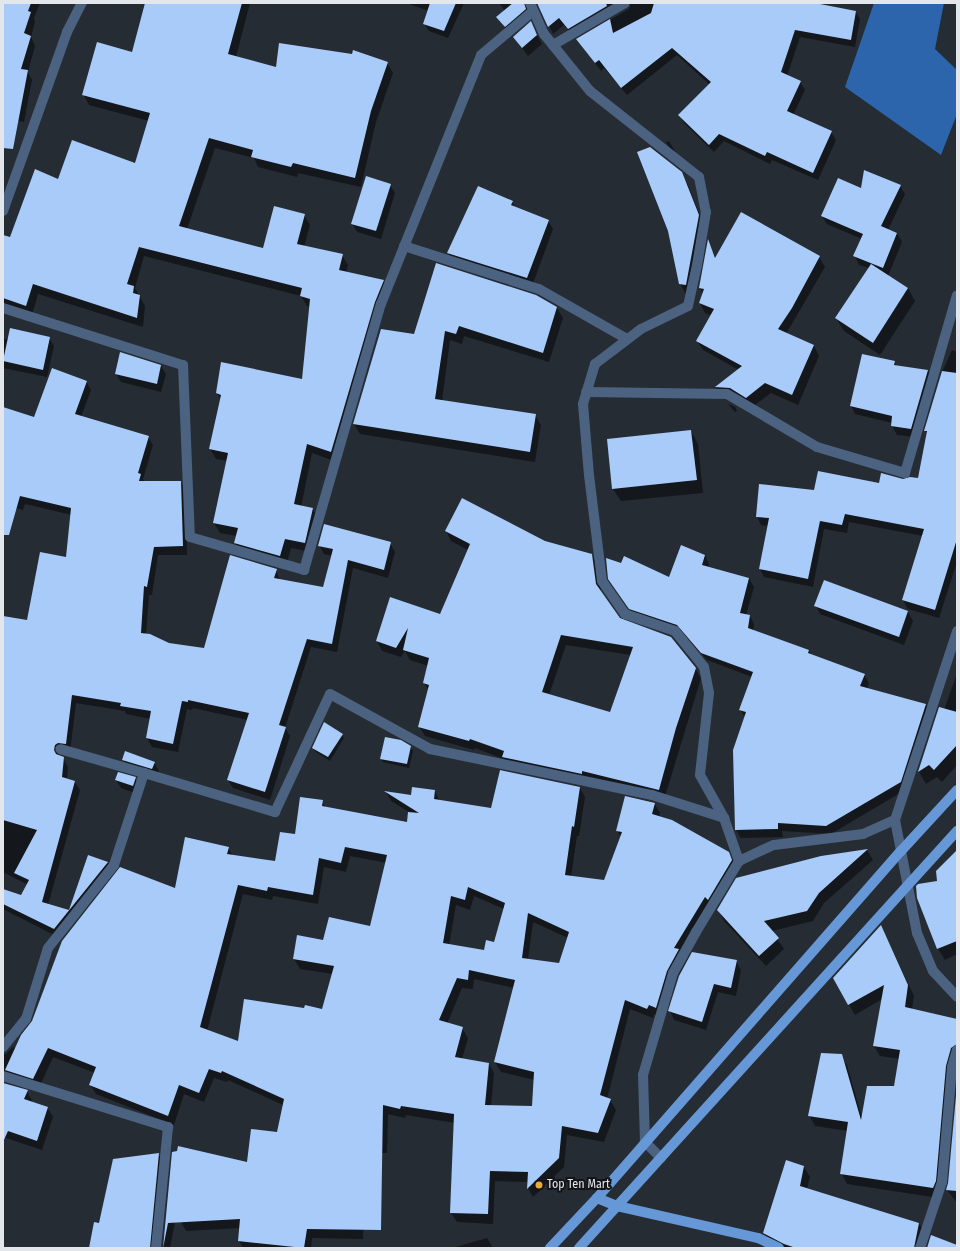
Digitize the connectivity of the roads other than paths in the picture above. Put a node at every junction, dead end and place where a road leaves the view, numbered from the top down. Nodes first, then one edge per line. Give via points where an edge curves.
1 (82, 3) edge
2 (625, 3) edge
3 (532, 7) edge
4 (553, 44) junction
5 (3, 211) edge
6 (404, 246) junction
7 (957, 295) edge
8 (3, 308) edge
9 (627, 339) junction
10 (586, 392) junction
11 (957, 631) edge
12 (60, 749) dead end
13 (144, 773) junction
14 (957, 790) edge
15 (724, 818) junction
16 (895, 820) junction
17 (957, 831) edge
18 (901, 851) junction
19 (739, 861) junction
20 (907, 884) junction
21 (957, 997) edge
22 (3, 1047) edge
23 (957, 1050) edge
24 (3, 1076) edge
25 (645, 1142) junction
26 (661, 1158) junction
27 (597, 1198) junction
28 (617, 1206) junction
29 (156, 1248) edge
30 (550, 1248) edge
31 (579, 1248) edge
32 (779, 1248) edge
33 (920, 1248) edge

1 - 5 street via 67,32
2 - 4 street
3 - 4 street via 544,34
3 - 6 street via 481,55
4 - 9 street via 590,91 699,177 706,212 698,265 688,306 641,329
6 - 8 street via 381,304 304,570 190,537 183,365
6 - 9 street via 539,289
7 - 10 street via 905,473 817,447 727,394
9 - 10 street via 595,364
10 - 15 street via 583,404 588,475 602,581 625,614 675,631 704,667 709,693 700,775
11 - 16 street
12 - 13 street
13 - 15 street via 275,812 330,694 430,749 652,795
13 - 22 street via 114,865 48,948 26,1019
14 - 18 main road
15 - 19 street
16 - 18 street
16 - 19 street via 863,834 774,844
17 - 20 main road
18 - 20 street
18 - 25 main road
19 - 25 street via 673,973 643,1075
20 - 21 street via 917,933 933,971
20 - 26 main road
23 - 33 street via 952,1067 942,1182
24 - 29 street via 168,1127
25 - 26 street
25 - 27 main road
26 - 28 main road
27 - 28 main road
27 - 30 main road
28 - 31 main road
28 - 32 main road via 758,1238

